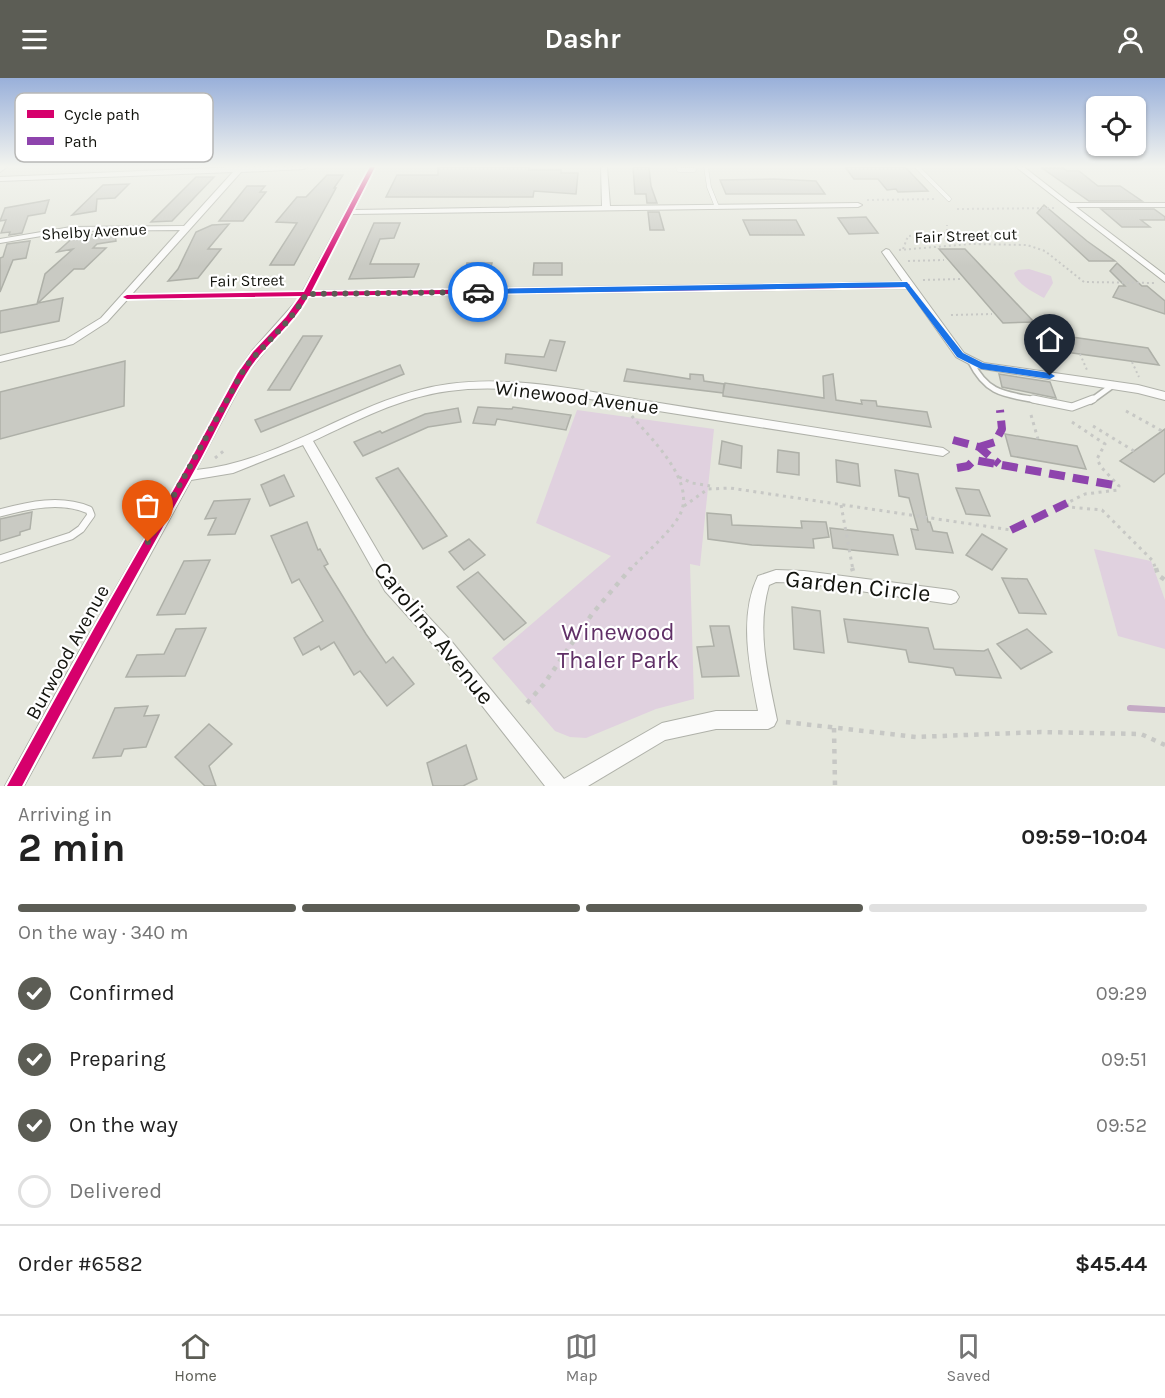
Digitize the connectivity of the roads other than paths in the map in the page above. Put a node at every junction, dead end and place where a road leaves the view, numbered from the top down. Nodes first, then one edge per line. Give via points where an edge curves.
1 (213, 200) edge
2 (355, 200) edge
3 (606, 200) edge
4 (714, 200) edge
5 (1062, 200) edge
6 (860, 202) road end
7 (1165, 205) edge
8 (717, 207) junction
9 (1071, 207) junction
10 (606, 209) junction
11 (348, 212) junction
12 (188, 228) junction
13 (0, 241) edge
14 (886, 252) dead end
15 (1165, 279) edge
16 (907, 285) junction
17 (306, 294) junction
18 (127, 297) junction
19 (0, 359) edge
20 (971, 362) junction
21 (1113, 386) junction
22 (1165, 396) edge
23 (306, 439) junction
24 (943, 453) dead end
25 (187, 476) junction
26 (0, 513) edge
27 (0, 559) edge
28 (951, 597) dead end
29 (14, 786) edge
30 (557, 786) edge
31 (570, 786) edge

1 - 12 street
2 - 11 street, Burwood Avenue
3 - 10 street
4 - 8 lane
5 - 9 street
6 - 8 street
7 - 9 street
8 - 10 street
9 - 15 street
10 - 11 street
11 - 17 street, Burwood Avenue
12 - 13 street, Shelby Avenue via 71,229
12 - 18 street
14 - 16 street
16 - 17 street, Fair Street
16 - 20 street via 960,355
17 - 18 street, Fair Street
17 - 25 street, Burwood Avenue via 243,371
18 - 19 street via 104,320 69,342
20 - 21 street
20 - 21 lane via 996,392 1072,407 1088,403
21 - 22 street
23 - 24 street, Winewood Avenue via 395,401 434,389 510,386
23 - 25 street, Winewood Avenue via 226,471
23 - 30 street, Carolina Avenue via 390,586 446,647
25 - 29 street, Burwood Avenue
26 - 27 lane via 27,505 75,505 89,510 91,515 81,530 71,536
28 - 31 street, Garden Circle via 786,576 763,581 755,601 755,642 777,721 716,720 662,732

